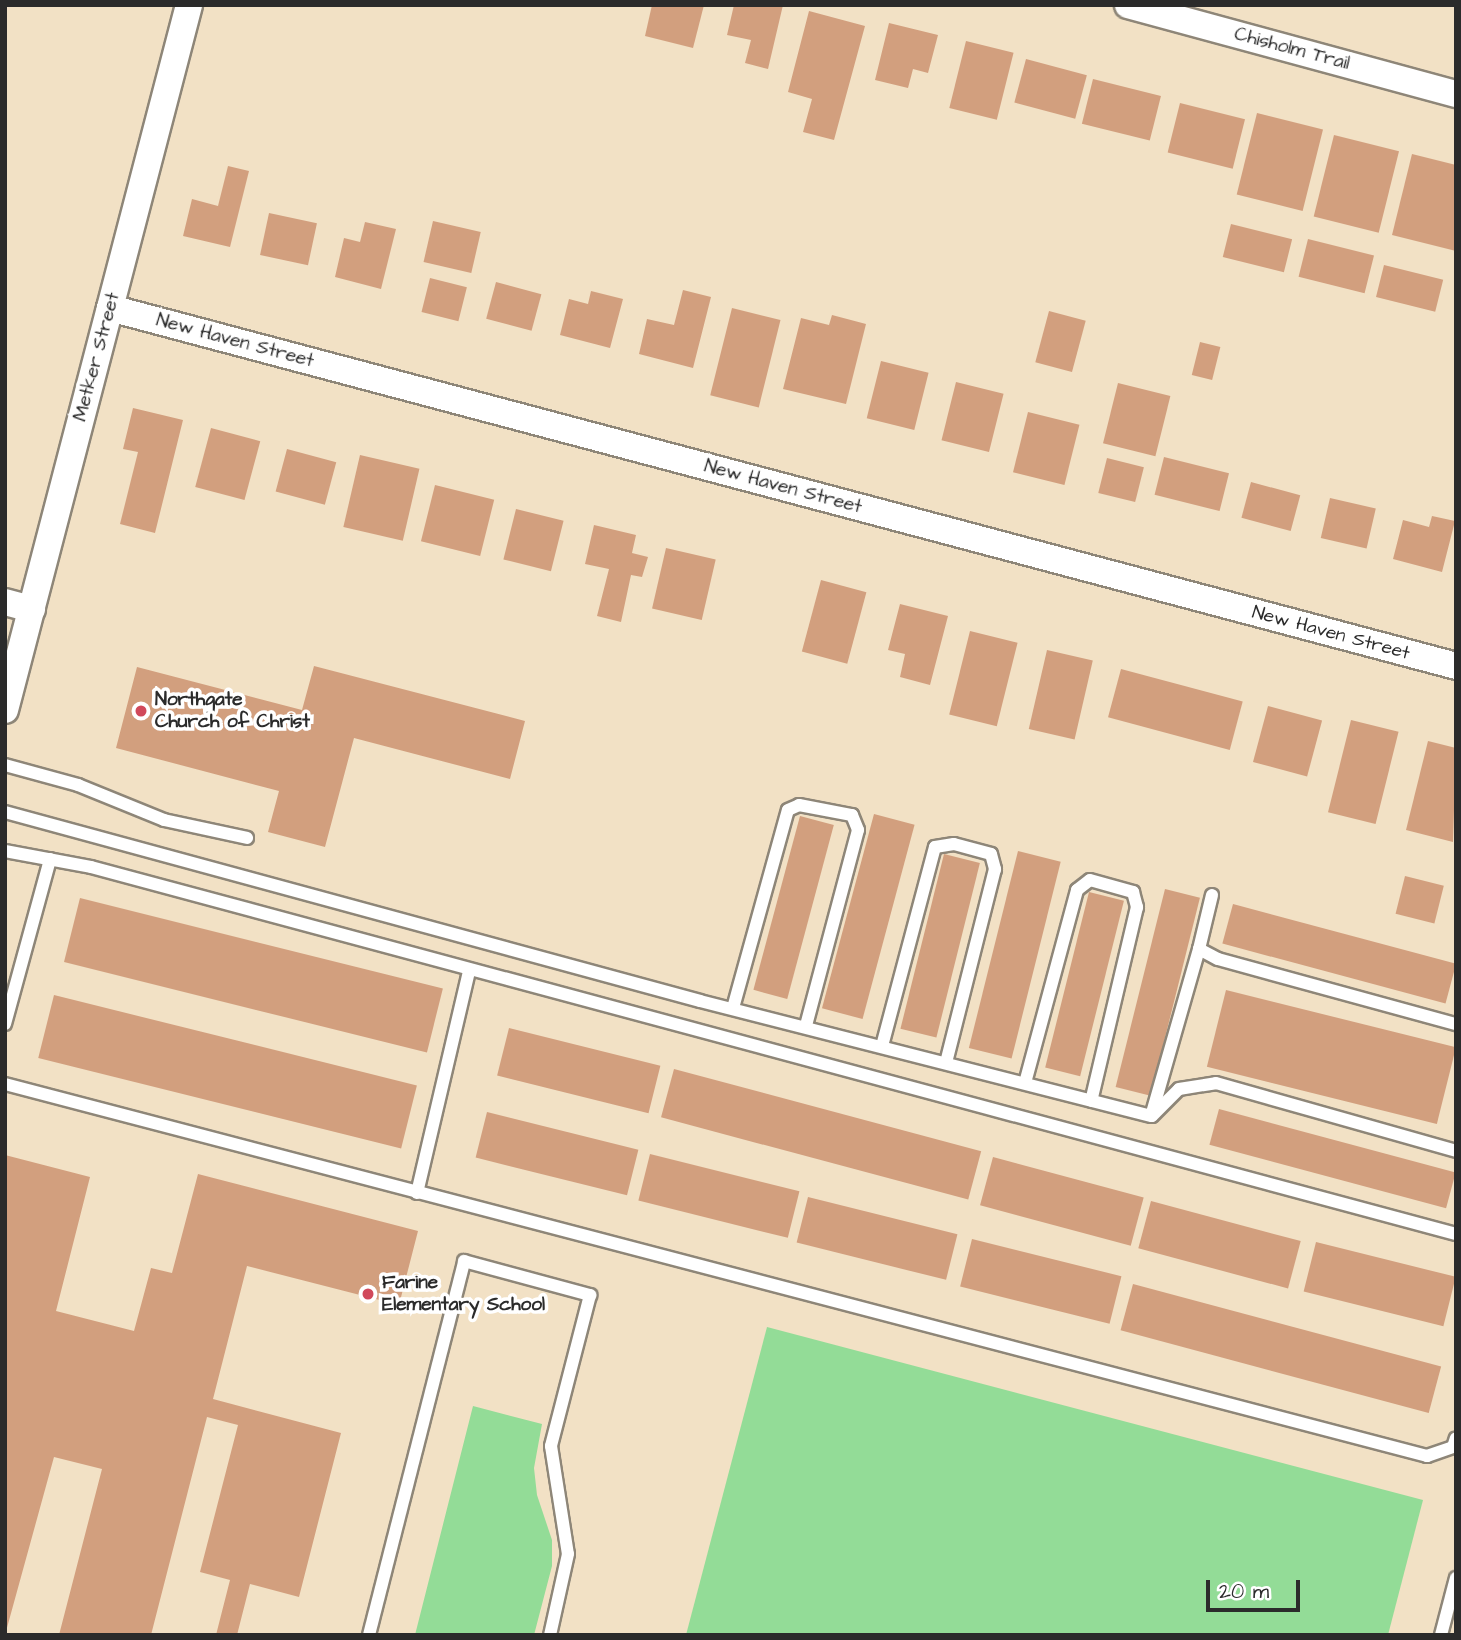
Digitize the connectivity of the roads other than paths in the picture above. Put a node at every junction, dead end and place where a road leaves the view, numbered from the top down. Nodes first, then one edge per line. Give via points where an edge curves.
1 (189, 5) edge
2 (1128, 5) edge
3 (1456, 94) edge
4 (110, 308) junction
5 (5, 602) edge
6 (32, 609) junction
7 (1456, 666) edge
8 (5, 710) edge
9 (5, 765) edge
10 (5, 812) edge
11 (247, 838) dead end
12 (5, 851) edge
13 (50, 859) junction
14 (1212, 895) dead end
15 (1199, 948) junction
16 (469, 971) junction
17 (733, 1007) junction
18 (5, 1024) edge
19 (1456, 1024) edge
20 (806, 1026) junction
21 (882, 1046) junction
22 (946, 1063) junction
23 (1025, 1083) junction
24 (5, 1084) edge
25 (1091, 1101) junction
26 (1152, 1116) junction
27 (1456, 1151) edge
28 (417, 1193) junction
29 (1456, 1234) edge
30 (1456, 1438) edge
31 (1456, 1578) edge
32 (369, 1635) edge
33 (550, 1635) edge
34 (1441, 1635) edge

1 - 4 street, Metker Street
2 - 3 street, Chisholm Trail
4 - 6 street, Metker Street
4 - 7 street, New Haven Street
5 - 6 street
6 - 8 street, Metker Street
9 - 11 lane via 78,785 164,820
10 - 17 lane
12 - 13 lane
13 - 16 lane
13 - 18 lane
14 - 15 lane
15 - 19 lane via 1218,959
15 - 26 lane
16 - 28 lane
16 - 29 lane
17 - 20 lane
17 - 20 lane via 788,810 799,804 852,815 858,830
20 - 21 lane
21 - 22 lane
21 - 22 lane via 935,848 954,844 991,854 995,869
22 - 23 lane
23 - 25 lane
23 - 25 lane via 1077,890 1090,880 1133,892 1137,907
24 - 28 lane
25 - 26 lane
26 - 27 lane via 1179,1089 1216,1083
28 - 30 lane via 1427,1456 1453,1447
31 - 34 lane
32 - 33 lane via 464,1261 590,1296 551,1446 568,1554

